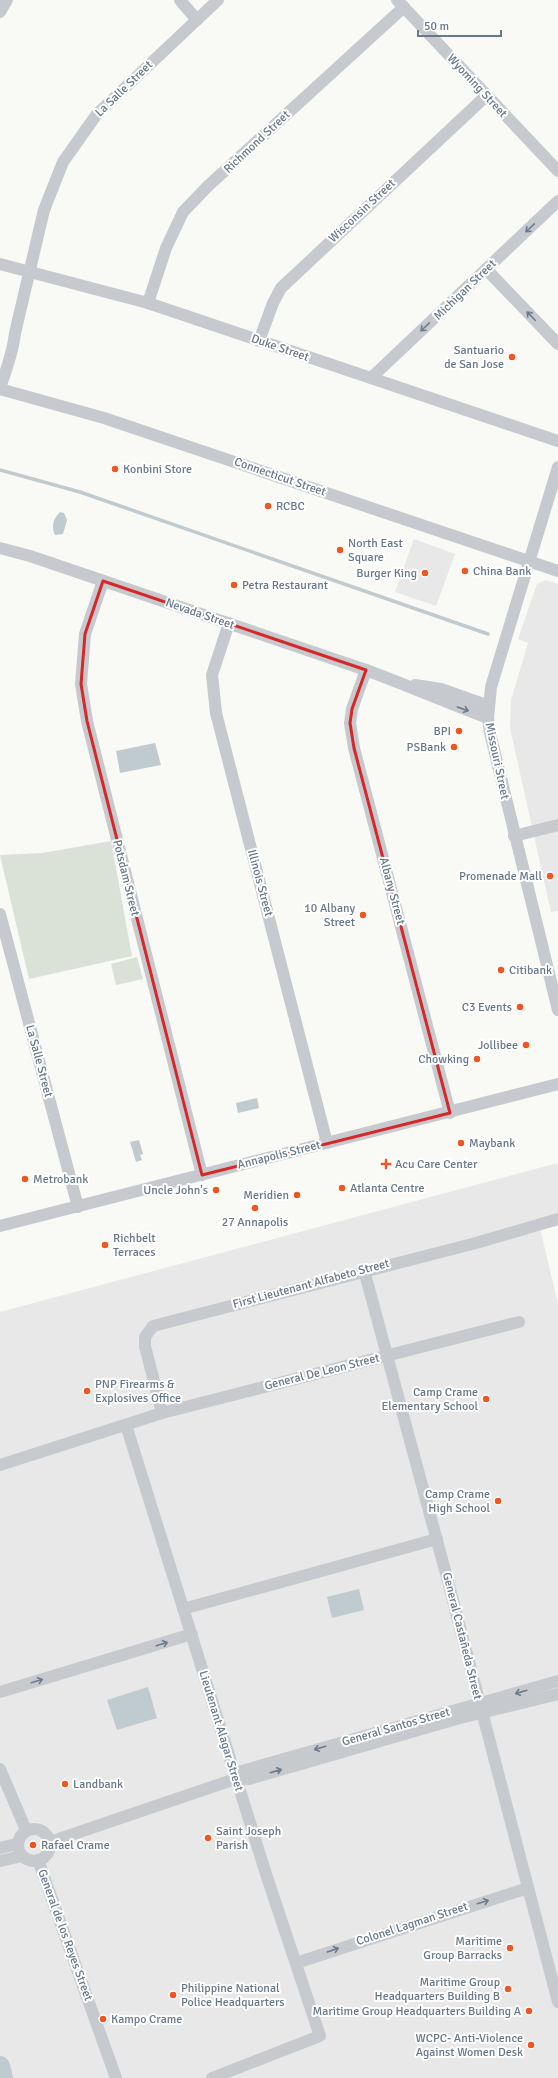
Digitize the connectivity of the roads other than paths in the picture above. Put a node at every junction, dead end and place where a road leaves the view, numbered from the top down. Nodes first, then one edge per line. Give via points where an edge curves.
1 (8, 0) edge
2 (180, 0) edge
3 (218, 0) edge
4 (400, 4) edge
5 (0, 12) edge
6 (198, 20) junction
7 (486, 96) junction
8 (558, 171) edge
9 (558, 201) edge
10 (0, 264) edge
11 (486, 269) junction
12 (29, 271) junction
13 (148, 302) junction
14 (259, 341) junction
15 (558, 344) edge
16 (371, 378) junction
17 (0, 389) edge
18 (558, 441) edge
19 (558, 468) edge
20 (0, 548) edge
21 (529, 560) junction
22 (558, 571) edge
23 (103, 581) junction
24 (229, 623) junction
25 (366, 670) junction
26 (400, 682) junction
27 (489, 706) junction
28 (488, 718) junction
29 (558, 825) edge
30 (514, 836) junction
31 (0, 914) edge
32 (558, 1010) edge
33 (558, 1084) edge
34 (450, 1113) junction
35 (327, 1143) junction
36 (202, 1175) junction
37 (78, 1207) junction
38 (558, 1219) edge
39 (0, 1226) edge
40 (364, 1270) junction
41 (519, 1322) dead end
42 (388, 1355) junction
43 (162, 1413) junction
44 (126, 1425) junction
45 (0, 1465) edge
46 (437, 1539) junction
47 (183, 1609) junction
48 (192, 1634) junction
49 (558, 1681) edge
50 (0, 1692) edge
51 (558, 1694) edge
52 (480, 1708) junction
53 (0, 1769) edge
54 (237, 1778) junction
55 (26, 1830) junction
56 (50, 1842) junction
57 (17, 1844) junction
58 (0, 1848) edge
59 (22, 1856) junction
60 (38, 1860) junction
61 (0, 1861) edge
62 (528, 1888) junction
63 (296, 1962) junction
64 (558, 2002) edge
65 (116, 2078) edge
66 (212, 2078) edge

1 - 5 street
2 - 6 street
3 - 6 street, La Salle Street
4 - 7 street, Wyoming Street
4 - 13 street, Richmond Street via 208,186 184,212 166,248
6 - 12 street, La Salle Street via 97,114 63,162 44,210
7 - 8 street, Wyoming Street
7 - 14 street, Wisconsin Street via 281,288 273,302
9 -> 11 street, Michigan Street
10 - 12 street, Duke Street
15 -> 11 street
11 -> 16 street, Michigan Street
12 - 13 street, Duke Street
12 - 17 street, La Salle Street via 13,352 7,363
13 - 14 street, Duke Street
14 - 16 street, Duke Street
16 - 18 street, Duke Street
17 - 21 street, Connecticut Street via 104,418
19 - 21 street, Missouri Street
20 - 23 street, Nevada Street
21 - 22 street, Connecticut Street
21 - 27 street, Missouri Street via 491,687
23 - 24 street, Nevada Street
23 - 36 street, Potsdam Street via 85,634 81,684 87,721
24 - 25 street, Nevada Street
24 - 35 street, Illinois Street via 212,675 216,713
25 - 26 street, Nevada Street
25 - 34 street, Albany Street via 351,716 354,748
26 - 27 street, Nevada Street via 441,689
26 -> 28 street, Nevada Street via 438,700
27 - 28 street, Missouri Street
28 - 30 street, Missouri Street
29 - 30 street
30 - 32 street, Missouri Street
31 - 37 street, La Salle Street
33 - 34 street, Annapolis Street
34 - 35 street, Annapolis Street
35 - 36 street, Annapolis Street
36 - 37 street, Annapolis Street
37 - 39 street, Annapolis Street
38 - 40 street, First Lieutenant Alfabeto Street via 476,1243
40 - 42 street, General Castañeda Street
40 - 43 street, First Lieutenant Alfabeto Street via 153,1326 145,1337 145,1346
41 - 42 street, General De Leon Street
42 - 43 street, General De Leon Street
42 - 46 street, General Castañeda Street
43 - 44 street, General De Leon Street
44 - 45 street, General De Leon Street
44 - 47 street, Lieutenant Alagar Street
46 - 47 street
46 - 52 street, General Castañeda Street
47 - 48 street, Lieutenant Alagar Street
50 -> 48 street
48 - 54 street, Lieutenant Alagar Street
49 -> 52 street, General Santos Street
51 - 52 street, General Santos Street
52 - 54 street, General Santos Street via 242,1771
52 - 62 street, General Castañeda Street
53 - 55 street
54 - 56 street, General Santos Street
54 - 63 street, Lieutenant Alagar Street
55 - 56 street via 41,1830
55 - 57 street via 21,1834
56 - 60 street via 46,1855
57 - 58 street
57 - 59 street
59 - 60 street via 29,1860
59 - 61 street
60 - 65 street, General de los Reyes Street
63 -> 62 street, Colonel Lagman Street
62 - 64 street, General Castañeda Street
63 - 66 street, Lieutenant Alagar Street via 320,2036

